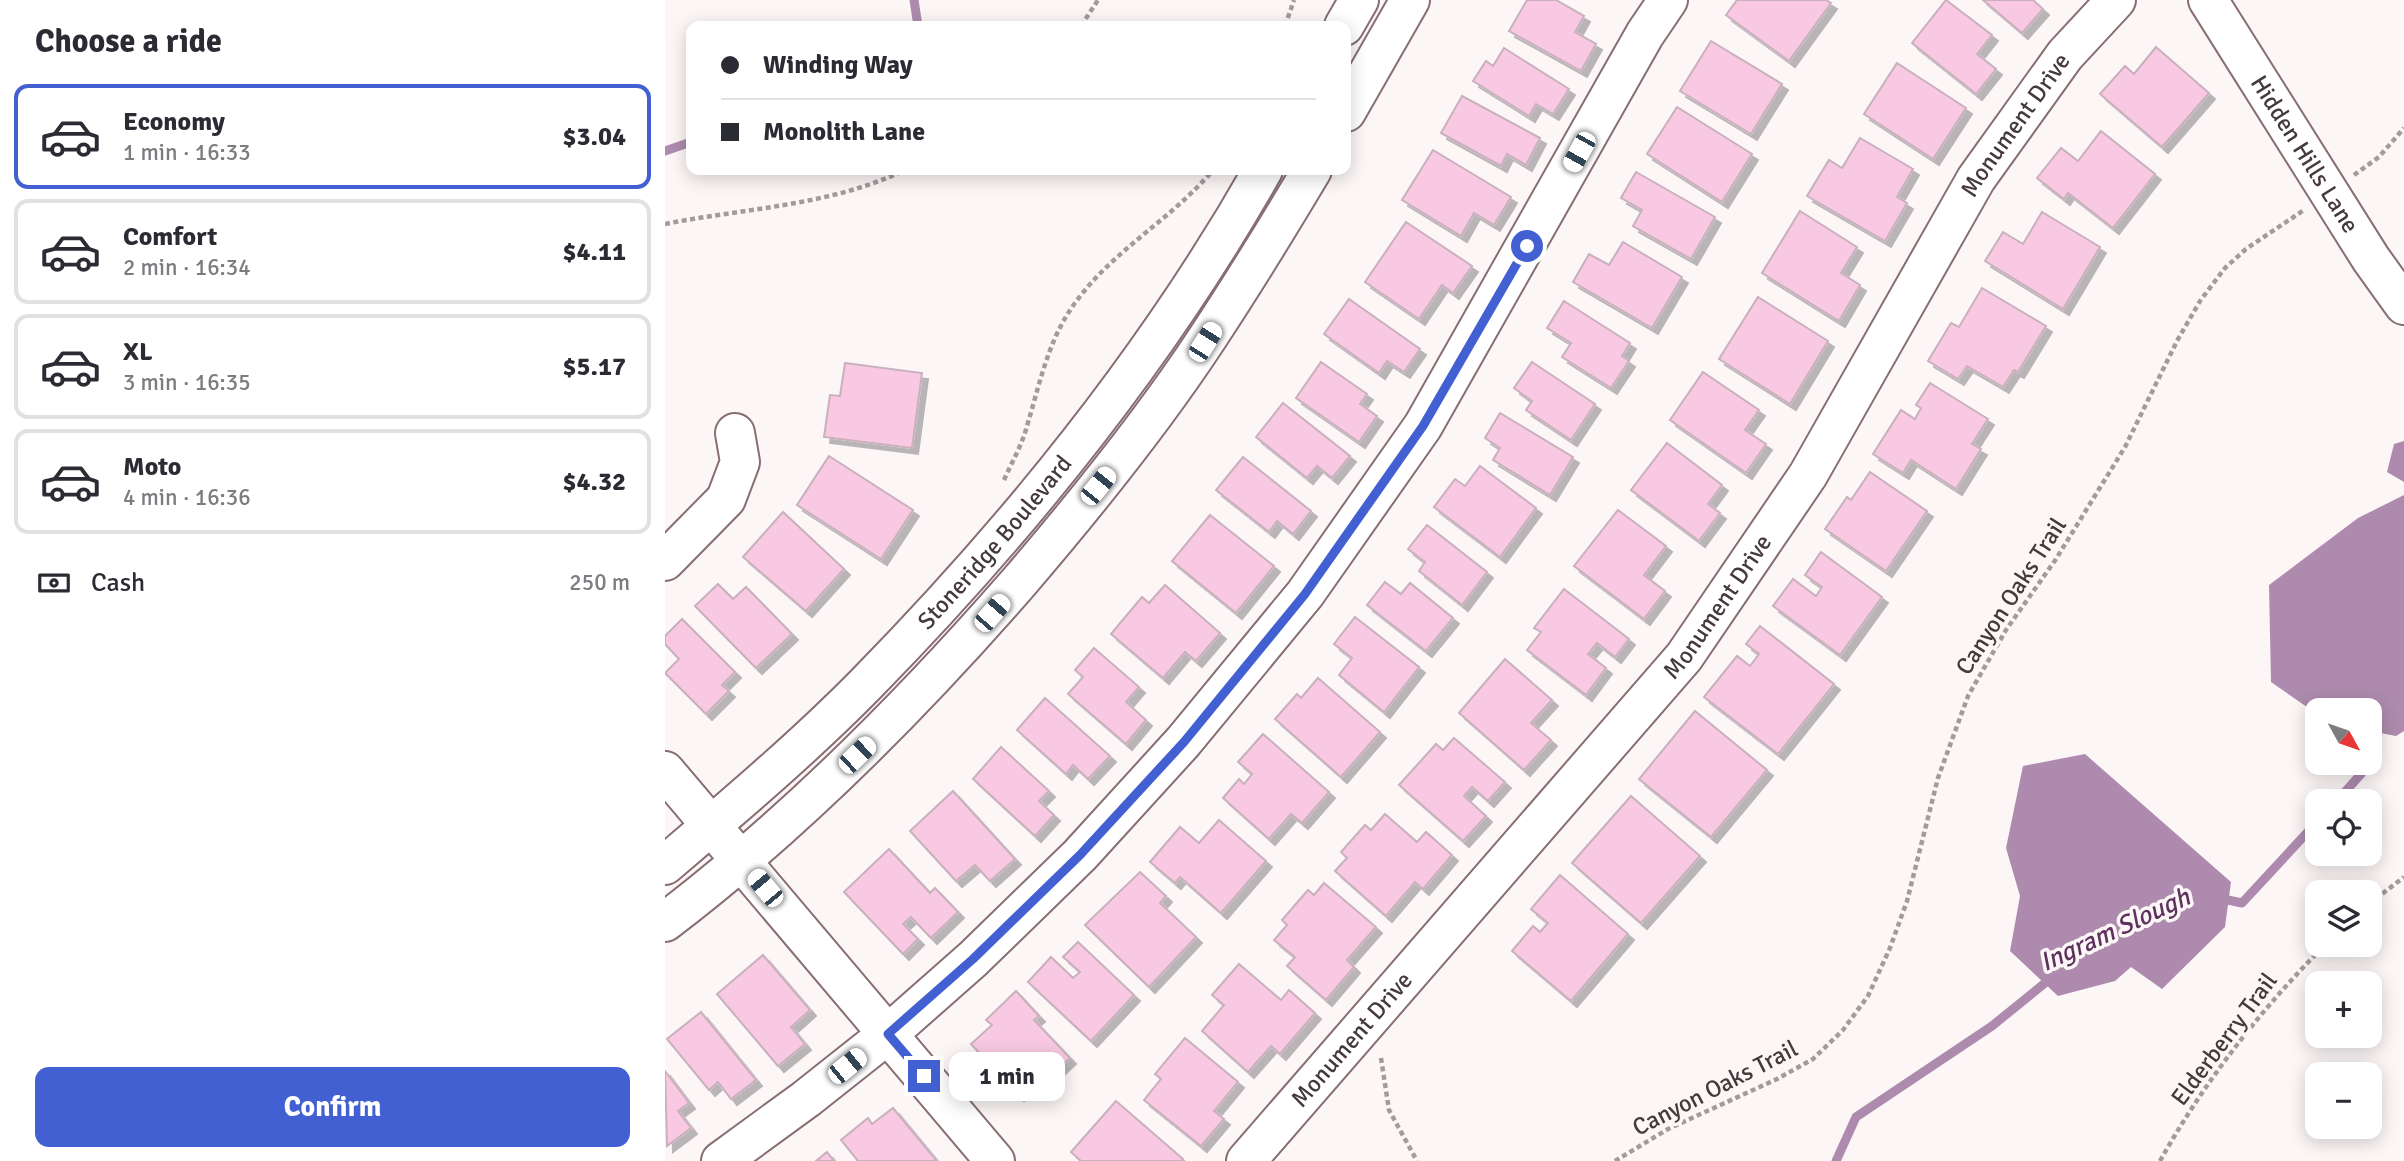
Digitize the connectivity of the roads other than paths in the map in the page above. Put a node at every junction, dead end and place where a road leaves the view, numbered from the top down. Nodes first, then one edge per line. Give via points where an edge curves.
1 (1359, 0) edge
2 (1409, 0) edge
3 (1668, 0) edge
4 (2116, 0) edge
5 (2208, 0) edge
6 (1347, 21) edge
7 (1351, 103) edge
8 (1260, 175) edge
9 (1309, 175) edge
10 (2404, 305) edge
11 (735, 433) dead end
12 (665, 561) edge
13 (665, 771) edge
14 (727, 844) junction
15 (665, 865) edge
16 (665, 922) edge
17 (888, 1034) junction
18 (721, 1161) edge
19 (995, 1161) edge
20 (1246, 1161) edge

1 - 6 street
2 - 7 street
3 - 17 street via 1423,426 1305,594 1184,742 1080,855
4 - 20 street, Monument Drive via 2065,55 1976,179 1808,475 1684,657
5 - 10 street, Hidden Hills Lane
8 - 14 street, Stoneridge Boulevard via 1170,320 1019,519 864,686
9 - 14 street, Stoneridge Boulevard via 1205,342 1128,449 977,631 895,718
11 - 12 street via 740,462 726,499
13 - 14 street
14 - 15 street, Stoneridge Boulevard
14 - 16 street, Stoneridge Boulevard
14 - 17 street
17 - 18 street
17 - 19 street

